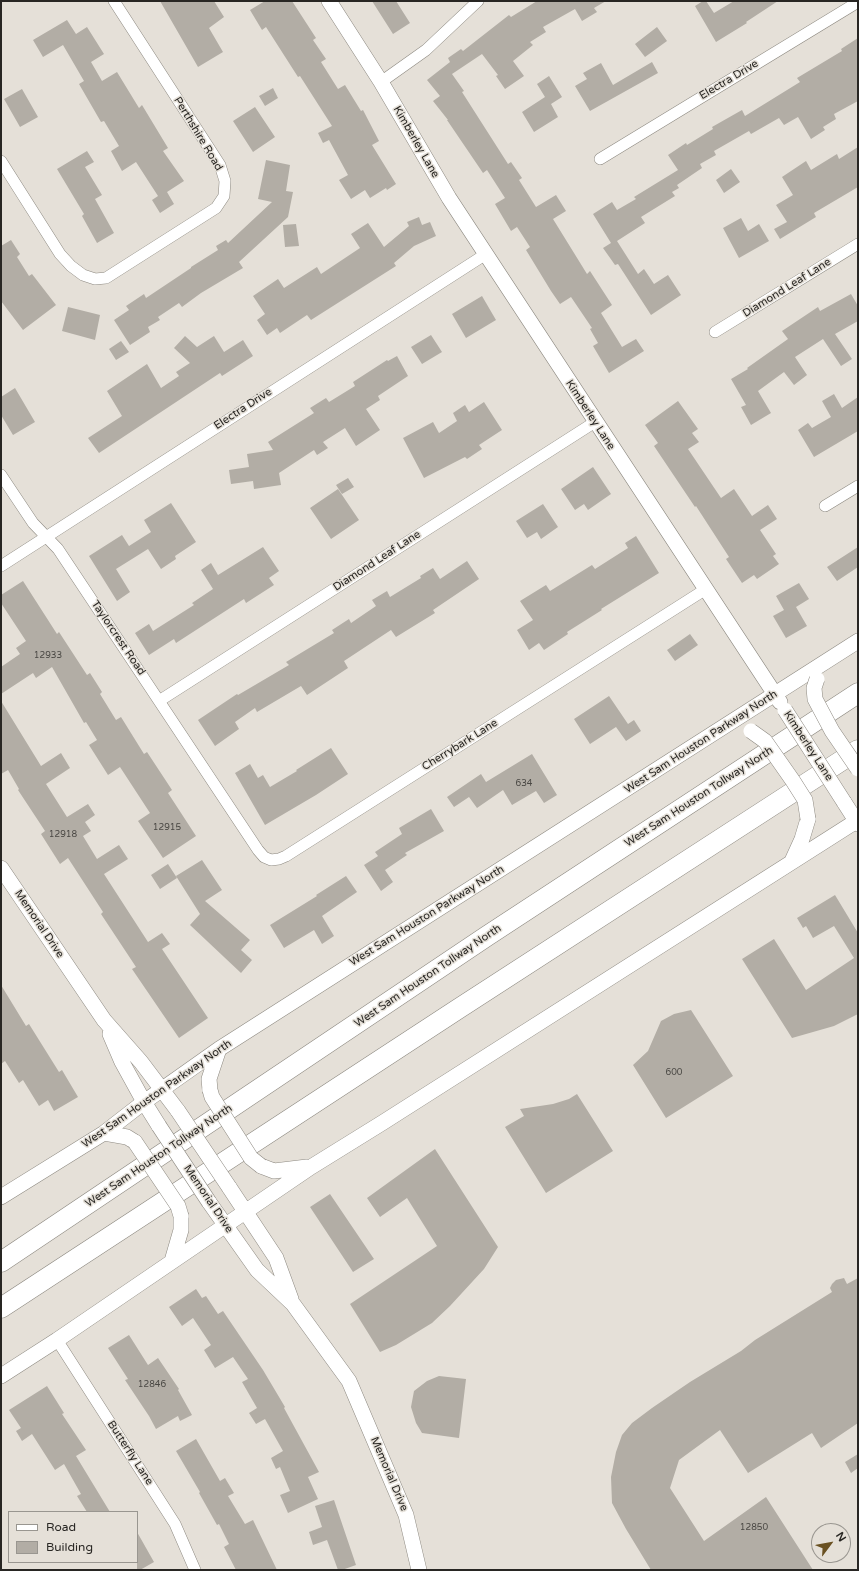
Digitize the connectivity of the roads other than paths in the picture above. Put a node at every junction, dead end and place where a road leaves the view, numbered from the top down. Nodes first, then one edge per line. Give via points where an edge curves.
1 (114, 1) edge
2 (329, 1) edge
3 (478, 1) edge
4 (858, 2) edge
5 (381, 82) junction
6 (600, 159) dead end
7 (1, 161) edge
8 (858, 244) edge
9 (486, 254) junction
10 (715, 332) dead end
11 (595, 422) junction
12 (1, 475) edge
13 (858, 486) edge
14 (825, 506) dead end
15 (45, 536) junction
16 (1, 566) edge
17 (706, 589) junction
18 (858, 641) edge
19 (830, 659) junction
20 (858, 693) edge
21 (775, 694) junction
22 (160, 701) junction
23 (722, 728) junction
24 (858, 750) edge
25 (858, 768) edge
26 (229, 806) joint
27 (857, 822) edge
28 (792, 861) junction
29 (1, 868) edge
30 (104, 1020) junction
31 (219, 1048) junction
32 (162, 1089) junction
33 (144, 1102) junction
34 (104, 1133) junction
35 (311, 1167) junction
36 (1, 1197) edge
37 (246, 1211) junction
38 (225, 1225) junction
39 (172, 1261) junction
40 (1, 1262) edge
41 (293, 1304) junction
42 (1, 1308) edge
43 (58, 1340) junction
44 (1, 1376) edge
45 (195, 1570) edge
46 (420, 1570) edge

1 - 7 street, Perthshire Road via 220,165 225,181 224,196 216,208 106,278 94,279 83,276 60,254
2 - 5 main road, Kimberley Lane
3 - 5 street via 426,50
4 - 6 street, Electra Drive
5 - 9 main road, Kimberley Lane via 449,198
8 - 10 street, Diamond Leaf Lane
9 - 11 main road, Kimberley Lane
9 - 15 street, Electra Drive
11 - 17 main road, Kimberley Lane
11 - 22 street, Diamond Leaf Lane
12 - 15 street, Taylorcrest Road via 33,523
13 - 14 street
15 - 16 street, Electra Drive
15 - 22 street, Taylorcrest Road via 58,549
17 - 21 main road, Kimberley Lane
17 - 26 street, Cherrybark Lane via 279,859 271,860 264,857
18 - 19 main road, West Sam Houston Parkway North
19 - 21 main road, West Sam Houston Parkway North
19 - 25 main road, bridge via 817,679 814,688 815,699 832,731
20 - 40 highway, West Sam Houston Tollway North via 488,936
21 - 23 main road, West Sam Houston Parkway North
21 - 27 main road, Kimberley Lane, bridge
22 - 26 street, Taylorcrest Road
23 - 28 main road, bridge via 751,731 766,740 805,800 808,819
23 - 31 main road, West Sam Houston Parkway North
24 - 42 highway
27 - 28 main road
28 - 35 main road
29 - 30 main road, Memorial Drive
30 - 32 main road, Memorial Drive
30 - 33 main road, Memorial Drive via 122,1062
31 - 32 main road, West Sam Houston Parkway North
31 - 35 main road, bridge via 209,1079 212,1097 251,1158 261,1166 274,1171
32 - 33 main road, West Sam Houston Parkway North
32 - 37 main road, Memorial Drive, bridge
33 - 34 main road, West Sam Houston Parkway North
33 - 38 main road, Memorial Drive, bridge
34 - 36 main road, West Sam Houston Parkway North
34 - 39 main road, bridge via 127,1137 135,1142 178,1206 181,1230
35 - 37 main road
37 - 38 main road
37 - 41 main road, Memorial Drive via 276,1258
38 - 39 main road
38 - 41 main road, Memorial Drive via 258,1270
39 - 43 main road
41 - 46 main road, Memorial Drive via 349,1381 406,1515
43 - 44 main road
43 - 45 street, Butterfly Lane via 175,1524

